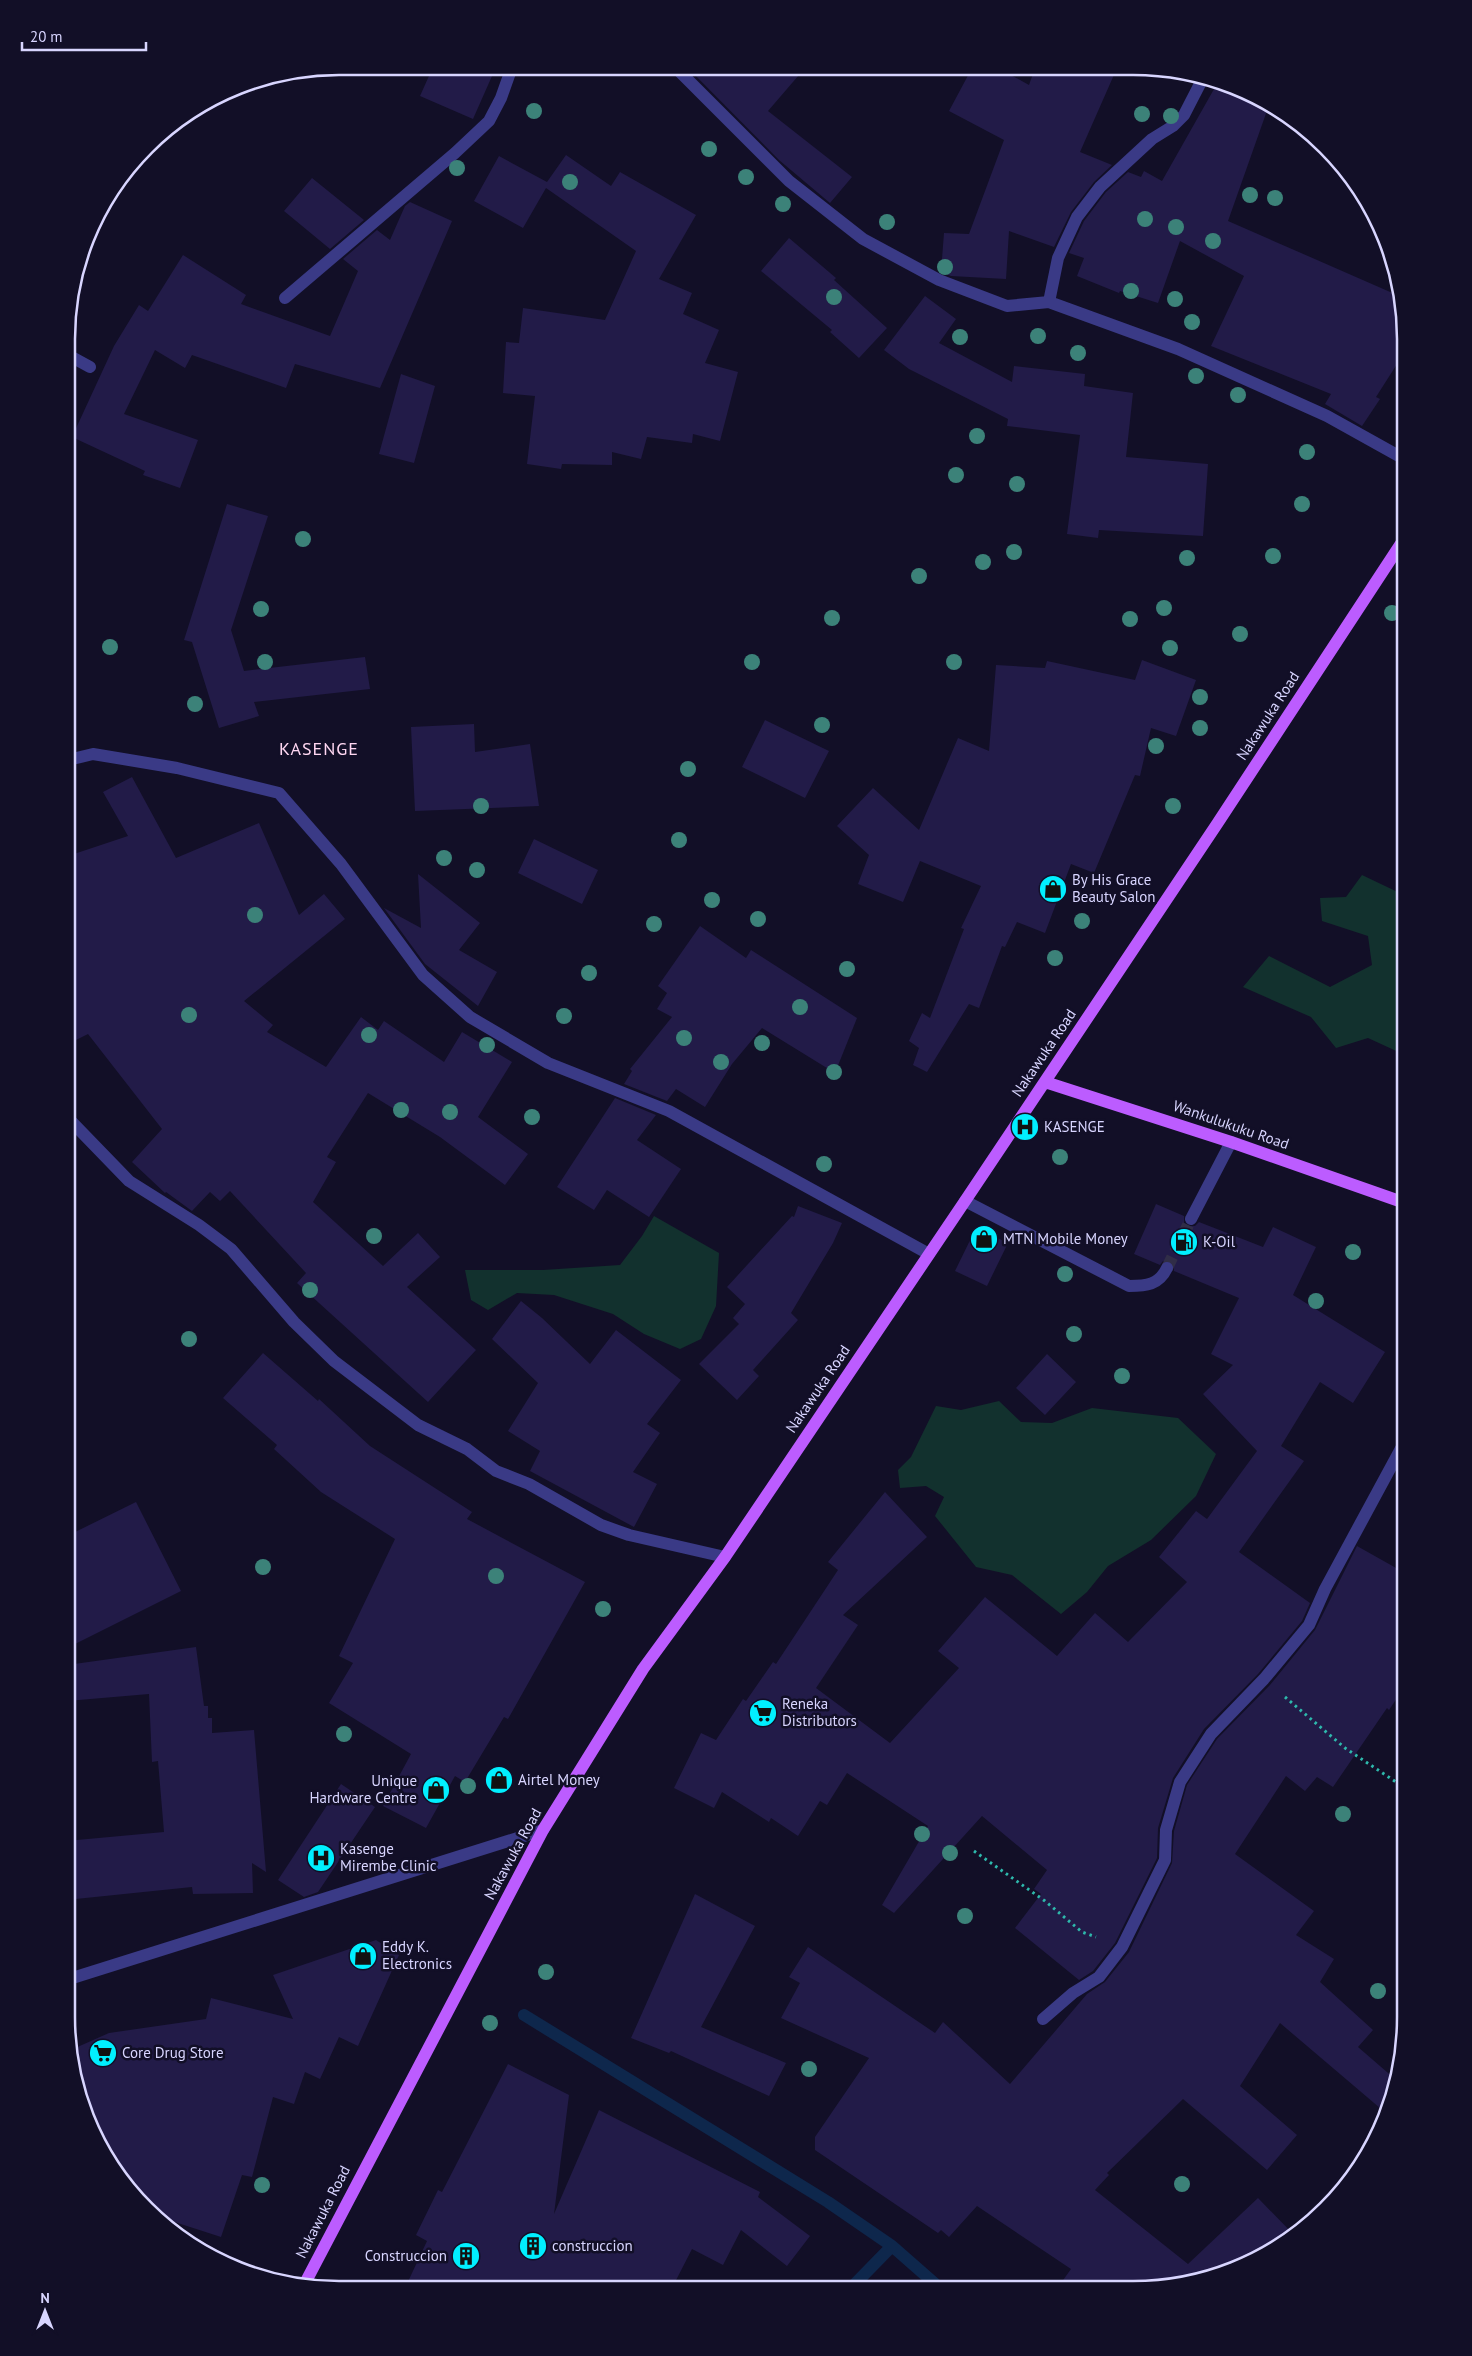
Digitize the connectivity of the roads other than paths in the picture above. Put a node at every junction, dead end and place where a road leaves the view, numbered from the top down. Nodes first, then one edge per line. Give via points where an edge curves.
1 (509, 75) edge
2 (683, 75) edge
3 (1200, 84) edge
4 (285, 298) dead end
5 (1049, 302) junction
6 (75, 359) edge
7 (90, 367) dead end
8 (1397, 455) edge
9 (1397, 550) edge
10 (75, 758) edge
11 (1045, 1082) junction
12 (75, 1124) edge
13 (1231, 1142) junction
14 (1397, 1200) edge
15 (965, 1201) junction
16 (1191, 1219) tunnel mouth
17 (929, 1254) junction
18 (1167, 1268) tunnel mouth
19 (1397, 1455) edge
20 (725, 1557) junction
21 (543, 1830) junction
22 (75, 1977) edge
23 (1043, 2018) dead end
24 (307, 2279) edge

1 - 4 street via 489,121
2 - 5 street via 790,181 863,238 939,280 1007,306
3 - 5 street via 1184,115 1152,139 1100,187 1077,217 1058,258
5 - 8 street via 1205,361 1327,416
6 - 7 street
9 - 11 main road, Nakawuka Road
10 - 17 street via 93,754 177,768 279,793 341,864 423,976 470,1016 548,1063 669,1111
11 - 13 main road, Wankulukuku Road
11 - 15 main road, Nakawuka Road
12 - 20 street via 129,1181 231,1249 294,1322 334,1361 418,1425 467,1449 496,1471 529,1484 601,1525
13 - 14 main road, Wankulukuku Road
13 - 16 street
15 - 17 main road, Nakawuka Road
15 - 18 street via 1129,1286 1149,1286 1164,1276
17 - 20 main road, Nakawuka Road
19 - 23 street via 1324,1589 1309,1625 1264,1679 1211,1734 1180,1782 1166,1830 1165,1860 1122,1947 1099,1978 1073,1993
20 - 21 main road, Nakawuka Road via 643,1669
21 - 22 street
21 - 24 main road, Nakawuka Road

